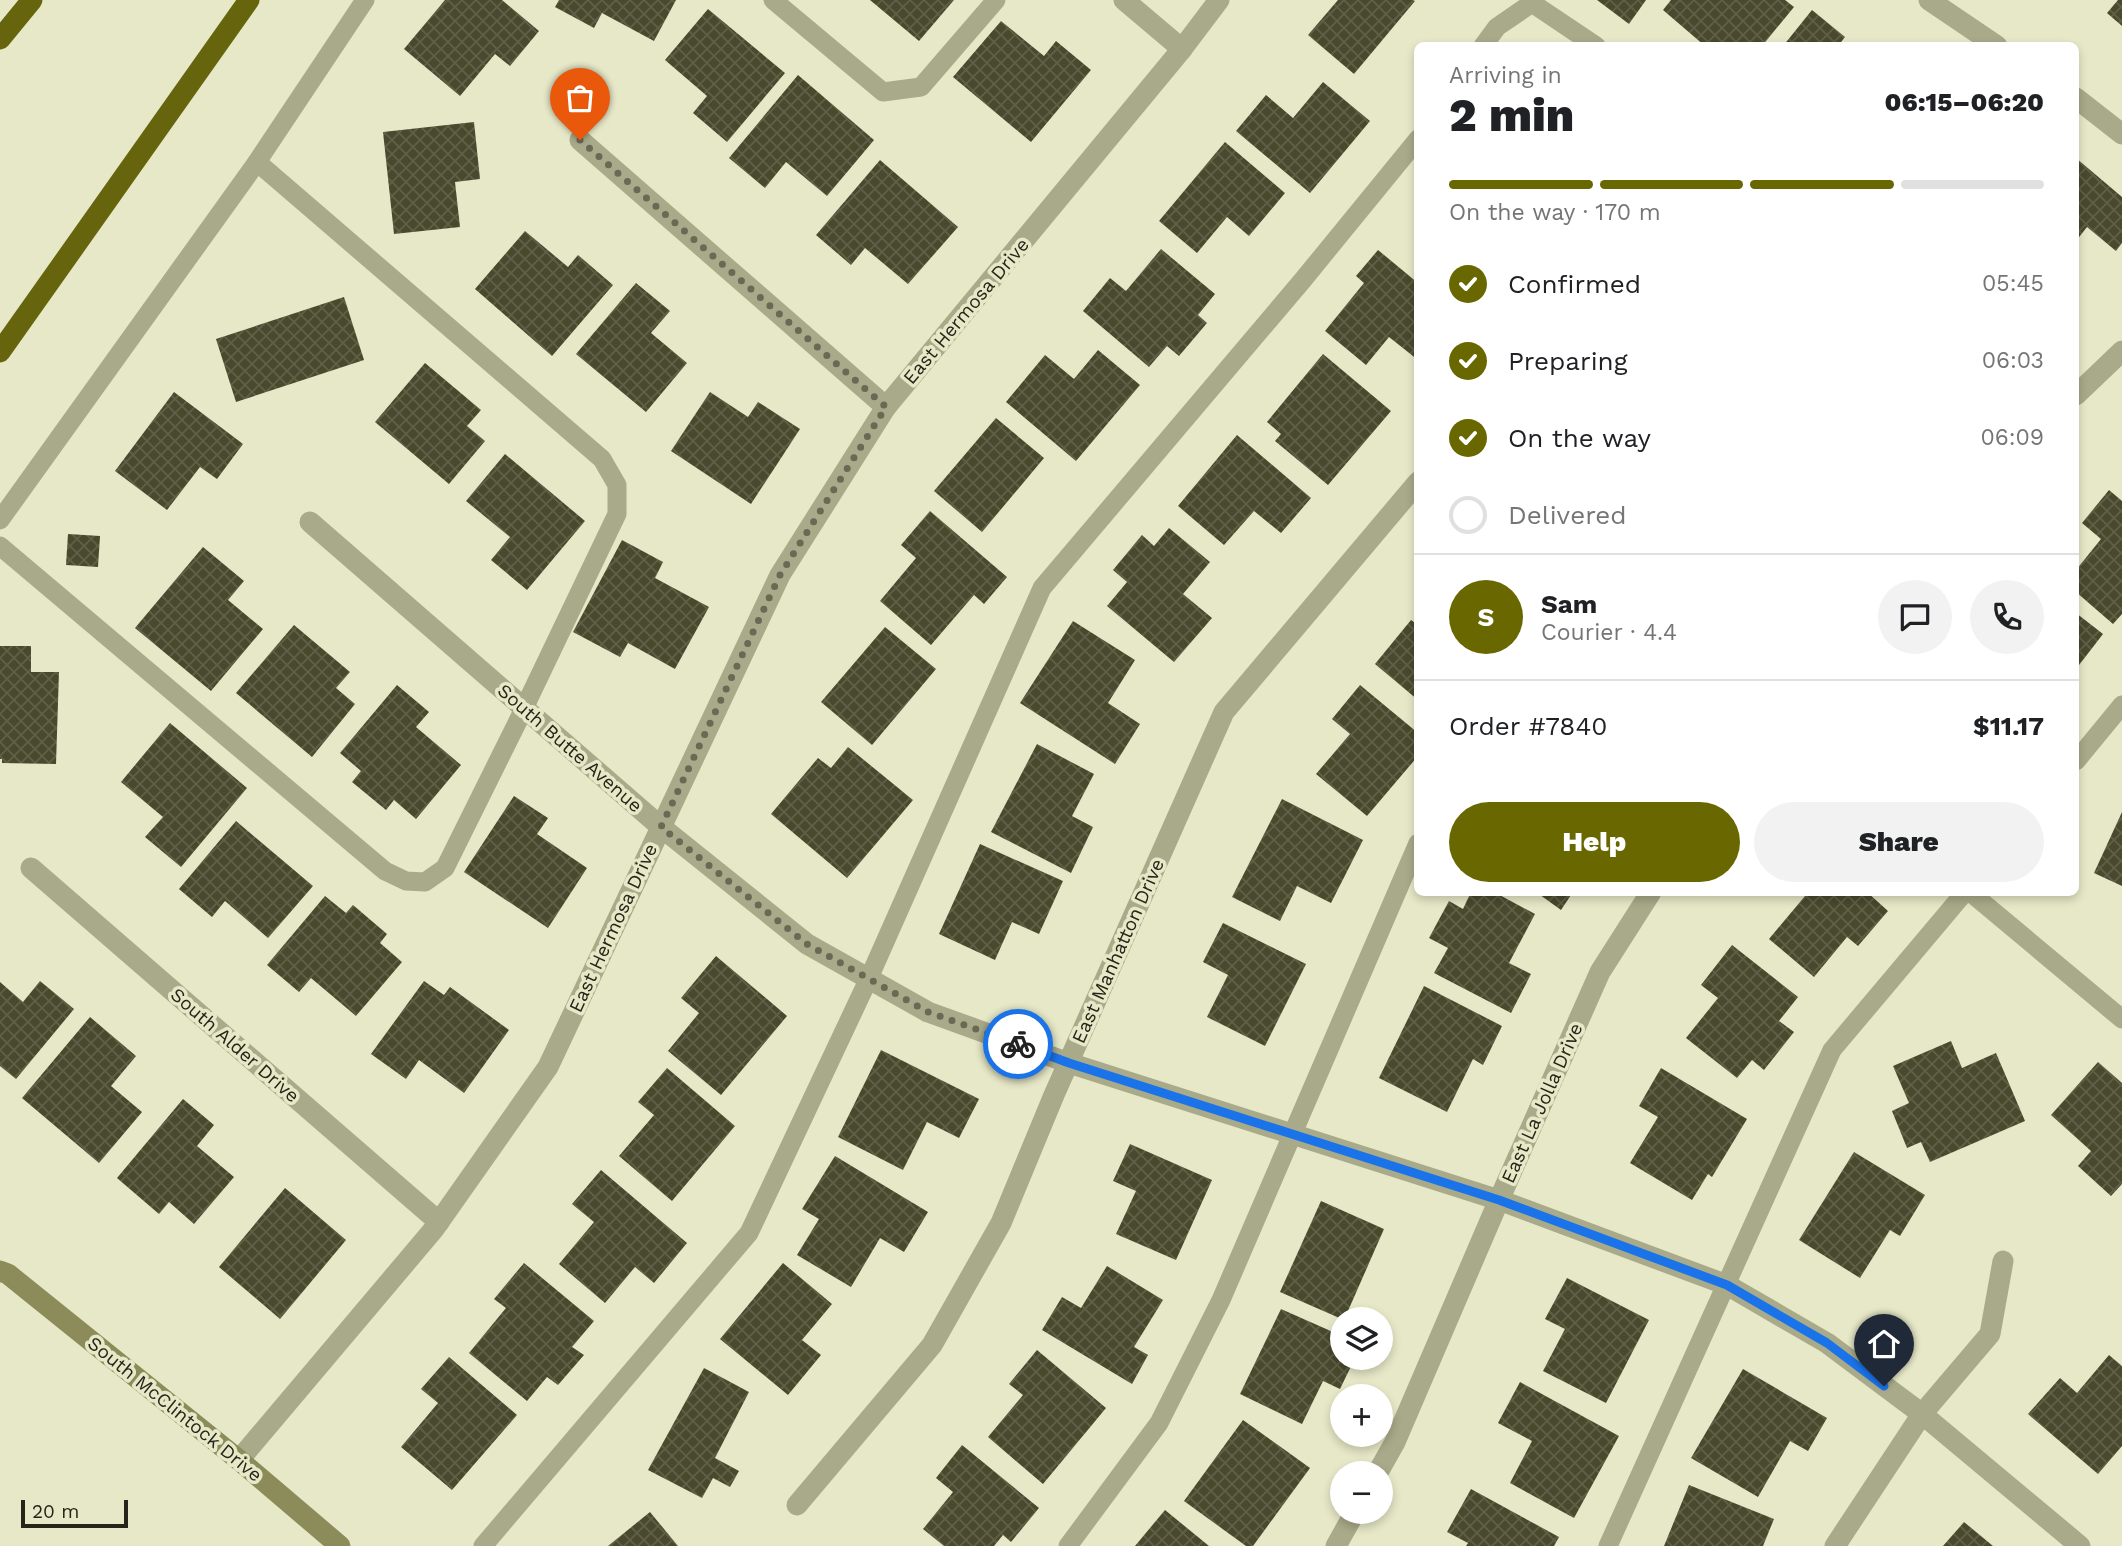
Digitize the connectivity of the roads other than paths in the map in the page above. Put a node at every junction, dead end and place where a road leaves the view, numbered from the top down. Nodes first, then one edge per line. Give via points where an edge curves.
1 (32, 0) edge
2 (249, 0) edge
3 (365, 0) edge
4 (774, 0) edge
5 (996, 0) edge
6 (1124, 0) edge
7 (1219, 0) edge
8 (1929, 0) edge
9 (0, 39) edge
10 (1486, 42) edge
11 (1590, 42) edge
12 (1991, 42) edge
13 (1182, 49) junction
14 (2079, 100) edge
15 (2122, 134) edge
16 (580, 140) dead end
17 (1414, 144) edge
18 (257, 162) junction
19 (2122, 351) edge
20 (0, 352) edge
21 (2079, 393) edge
22 (886, 407) junction
23 (1414, 487) edge
24 (0, 520) edge
25 (310, 522) dead end
26 (0, 546) edge
27 (2122, 705) edge
28 (525, 708) junction
29 (2079, 757) edge
30 (661, 827) junction
31 (1414, 852) edge
32 (31, 868) dead end
33 (1648, 896) edge
34 (1965, 896) edge
35 (1973, 896) edge
36 (869, 978) junction
37 (2122, 1019) edge
38 (1069, 1063) junction
39 (1293, 1134) junction
40 (1499, 1200) junction
41 (439, 1222) junction
42 (2003, 1261) dead end
43 (3, 1269) edge
44 (1727, 1285) junction
45 (1922, 1414) junction
46 (239, 1460) junction
47 (1385, 1461) edge
48 (797, 1505) dead end
49 (1348, 1524) edge
50 (340, 1546) edge
51 (483, 1546) edge
52 (1068, 1546) edge
53 (1336, 1546) edge
54 (1608, 1546) edge
55 (1835, 1546) edge
56 (2080, 1546) edge

1 - 9 highway
2 - 20 highway
3 - 18 lane
4 - 5 lane via 883,92 921,87
6 - 13 street
7 - 13 street, East Hermosa Drive
8 - 12 street
10 - 11 lane via 1497,27 1532,3
13 - 22 street, East Hermosa Drive
14 - 15 street
16 - 22 street
17 - 36 lane via 1042,589
18 - 24 lane
18 - 28 lane via 602,459 617,485 617,513
19 - 21 street
22 - 30 street, East Hermosa Drive via 780,575
23 - 38 street, East Manhatton Drive via 1224,712
25 - 28 street, South Butte Avenue
26 - 28 lane via 385,871 405,881 425,882 445,868
27 - 29 lane
28 - 30 street, South Butte Avenue
30 - 36 street, South Butte Avenue via 807,944
30 - 41 street, East Hermosa Drive via 548,1067
31 - 39 lane
32 - 41 street, South Alder Drive
33 - 40 street, East La Jolla Drive via 1600,972
34 - 44 lane via 1832,1050
35 - 37 lane
36 - 38 street, South Butte Avenue via 928,1012
36 - 51 lane via 749,1233
38 - 39 street, South Butte Avenue
38 - 48 street, East Manhatton Drive via 1001,1223 932,1345
39 - 40 street, South Butte Avenue
39 - 52 lane via 1221,1300 1159,1423
40 - 44 street, South Butte Avenue
40 - 47 street, East La Jolla Drive
41 - 46 street, East Hermosa Drive
42 - 45 street via 1990,1334
43 - 46 main road, South McClintock Drive
44 - 45 street, South Butte Avenue via 1827,1343
44 - 54 lane
45 - 55 street
45 - 56 street, South Butte Avenue
46 - 50 main road, South McClintock Drive
49 - 53 street

